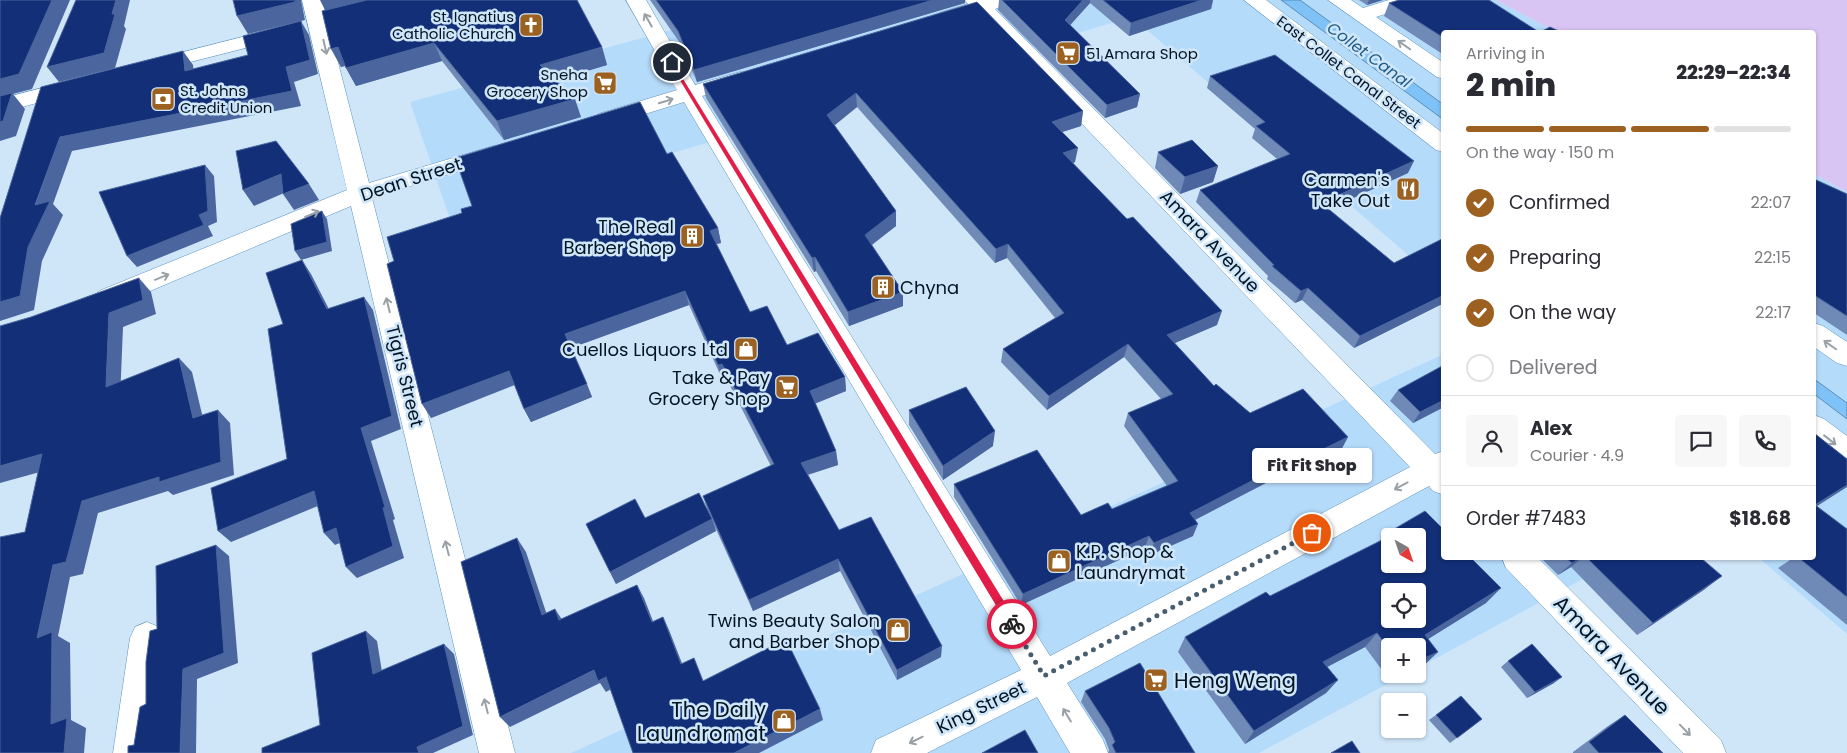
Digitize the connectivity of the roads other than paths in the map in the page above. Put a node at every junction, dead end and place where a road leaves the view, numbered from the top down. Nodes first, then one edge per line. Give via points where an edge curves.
1 (312, 0) edge
2 (636, 0) edge
3 (1254, 0) edge
4 (1338, 0) edge
5 (1409, 0) edge
6 (987, 2) edge
7 (1362, 15) junction
8 (329, 21) junction
9 (928, 22) edge
10 (52, 71) edge
11 (764, 71) edge
12 (1441, 71) edge
13 (128, 72) edge
14 (90, 82) edge
15 (42, 94) junction
16 (690, 94) junction
17 (0, 106) edge
18 (34, 122) edge
19 (586, 125) edge
20 (1441, 143) edge
21 (510, 147) edge
22 (361, 194) junction
23 (86, 306) edge
24 (1816, 334) edge
25 (1847, 356) edge
26 (1816, 429) edge
27 (1847, 453) edge
28 (1440, 471) edge
29 (1519, 560) edge
30 (147, 638) edge
31 (1044, 676) junction
32 (130, 753) edge
33 (498, 753) edge
34 (889, 753) edge
35 (1090, 753) edge
36 (1708, 753) edge

1 - 8 street, Tigris Street
16 -> 2 street
3 - 20 street, East Collet Canal Street
4 - 7 street
5 - 7 street
6 - 9 street
6 - 28 street, Amara Avenue
12 -> 7 street
8 - 13 street
8 -> 22 street, Tigris Street
10 - 15 street
11 - 16 street
14 - 15 street
15 - 17 street
15 - 18 street
19 -> 16 street
16 - 31 street
21 - 22 street, Dean Street
23 -> 22 street, Dean Street
33 -> 22 street, Tigris Street
25 -> 24 street
26 -> 27 street
28 -> 31 street, King Street
29 -> 36 street, Amara Avenue
30 - 32 street
31 -> 34 street, King Street
35 -> 31 street

